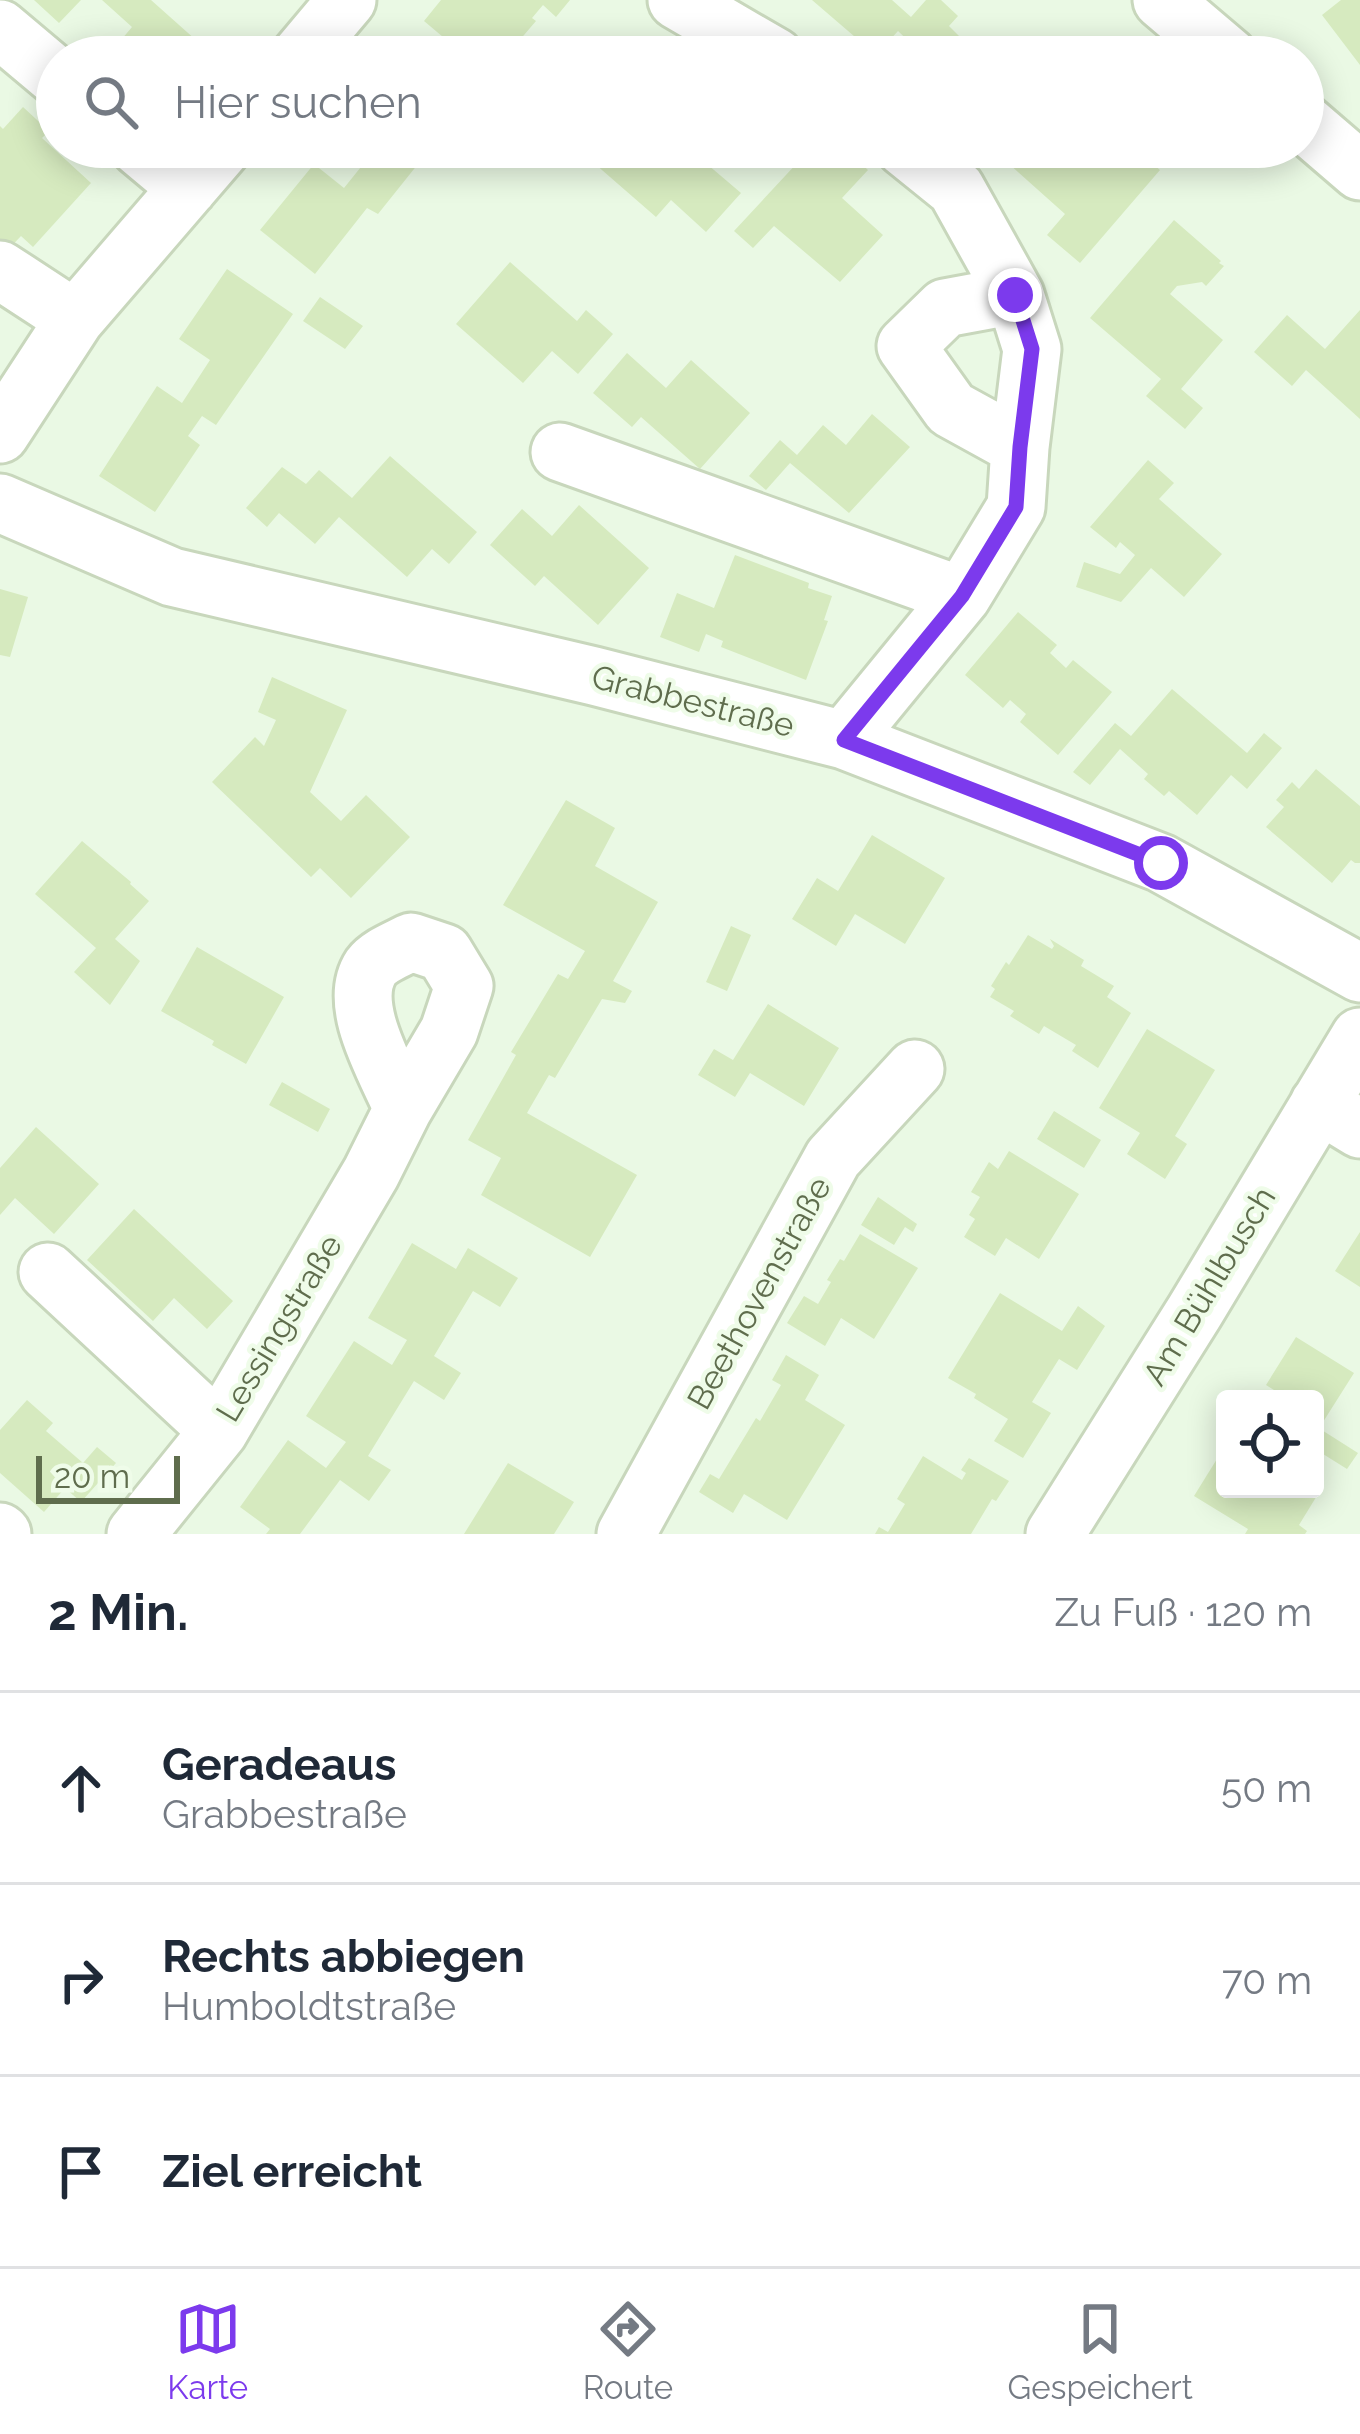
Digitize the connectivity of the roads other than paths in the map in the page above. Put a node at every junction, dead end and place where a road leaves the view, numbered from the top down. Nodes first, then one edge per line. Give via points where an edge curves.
1 (677, 0) edge
2 (1162, 0) edge
3 (0, 28) edge
4 (740, 36) edge
5 (1204, 36) edge
6 (36, 59) edge
7 (1324, 140) edge
8 (206, 168) edge
9 (930, 168) edge
10 (1360, 171) edge
11 (0, 270) edge
12 (1015, 295) junction
13 (75, 319) junction
14 (0, 434) edge
15 (1020, 447) junction
16 (560, 452) dead end
17 (0, 502) edge
18 (962, 596) junction
19 (844, 740) junction
20 (1360, 974) edge
21 (1360, 1037) edge
22 (915, 1069) dead end
23 (403, 1109) dead end
24 (1339, 1117) edge
25 (48, 1272) dead end
26 (219, 1431) junction
27 (136, 1534) edge
28 (626, 1534) edge
29 (1055, 1534) edge

1 - 4 street
2 - 5 street
3 - 6 street
7 - 10 street
8 - 13 street
9 - 12 street via 956,189
11 - 13 street
12 - 15 street via 1032,349
12 - 15 street via 945,308 906,346 951,409
13 - 14 street
15 - 18 street via 1016,507
16 - 18 street
17 - 19 street, Grabbestraße via 172,577
18 - 19 street
19 - 20 street, Grabbestraße via 1161,863
21 - 24 street, Am Bühlbusch
22 - 28 street, Beethovenstraße via 833,1158
23 - 26 street, Lessingstraße
24 - 29 street, Am Bühlbusch via 1195,1311
25 - 26 street
26 - 27 street, Lessingstraße

